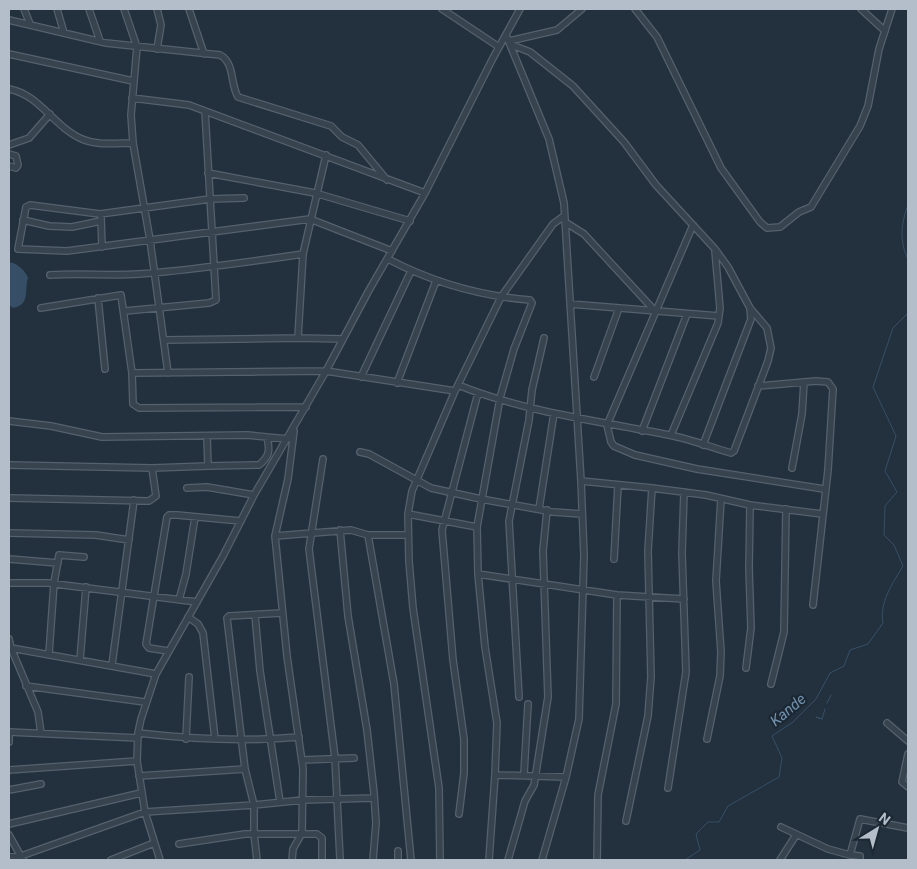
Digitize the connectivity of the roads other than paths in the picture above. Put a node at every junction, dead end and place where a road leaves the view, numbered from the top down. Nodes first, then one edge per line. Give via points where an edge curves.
1 (24, 9) edge
2 (57, 9) edge
3 (89, 9) edge
4 (124, 9) edge
5 (157, 9) edge
6 (189, 9) edge
7 (442, 9) edge
8 (520, 9) edge
9 (582, 9) edge
10 (635, 9) edge
11 (861, 9) edge
12 (892, 9) edge
13 (9, 20) edge
14 (30, 24) junction
15 (885, 31) junction
16 (64, 33) junction
17 (509, 40) junction
18 (100, 41) junction
19 (137, 47) junction
20 (499, 47) junction
21 (157, 50) junction
22 (9, 54) edge
23 (204, 54) junction
24 (133, 81) junction
25 (9, 89) edge
26 (132, 98) junction
27 (205, 111) junction
28 (50, 114) junction
29 (133, 142) junction
30 (9, 144) edge
31 (9, 154) edge
32 (326, 156) junction
33 (9, 166) edge
34 (208, 173) junction
35 (387, 180) junction
36 (316, 193) junction
37 (425, 193) junction
38 (244, 198) dead end
39 (210, 199) junction
40 (145, 207) junction
41 (100, 214) junction
42 (310, 219) junction
43 (565, 219) junction
44 (23, 220) junction
45 (101, 221) junction
46 (410, 221) junction
47 (693, 225) junction
48 (212, 232) junction
49 (150, 240) junction
50 (102, 247) junction
51 (715, 249) junction
52 (392, 251) junction
53 (303, 254) junction
54 (388, 259) junction
55 (214, 268) junction
56 (411, 271) junction
57 (155, 272) junction
58 (50, 275) dead end
59 (436, 281) junction
60 (502, 297) junction
61 (98, 298) junction
62 (570, 304) junction
63 (41, 308) dead end
64 (619, 308) junction
65 (750, 308) junction
66 (159, 309) junction
67 (125, 311) junction
68 (655, 311) junction
69 (687, 314) junction
70 (719, 316) junction
71 (298, 338) junction
72 (544, 338) dead end
73 (343, 339) junction
74 (164, 340) junction
75 (105, 369) dead end
76 (326, 371) junction
77 (132, 373) junction
78 (168, 373) junction
79 (361, 377) junction
80 (594, 377) dead end
81 (804, 382) junction
82 (397, 383) junction
83 (458, 384) junction
84 (758, 386) junction
85 (455, 391) junction
86 (478, 393) junction
87 (500, 398) junction
88 (530, 406) junction
89 (306, 407) junction
90 (554, 413) junction
91 (576, 418) junction
92 (9, 421) edge
93 (607, 425) junction
94 (294, 429) junction
95 (642, 430) junction
96 (670, 435) junction
97 (207, 436) junction
98 (268, 437) junction
99 (288, 439) junction
100 (703, 445) junction
101 (360, 452) dead end
102 (323, 459) dead end
103 (9, 465) edge
104 (208, 466) junction
105 (152, 468) junction
106 (792, 468) dead end
107 (416, 481) junction
108 (581, 481) junction
109 (618, 485) junction
110 (187, 488) dead end
111 (652, 488) junction
112 (824, 490) junction
113 (684, 492) junction
114 (450, 493) junction
115 (254, 495) junction
116 (9, 498) edge
117 (481, 499) junction
118 (721, 499) junction
119 (134, 500) junction
120 (513, 504) junction
121 (750, 505) junction
122 (539, 509) junction
123 (786, 509) junction
124 (547, 510) junction
125 (408, 514) junction
126 (582, 514) junction
127 (822, 514) junction
128 (195, 517) junction
129 (442, 521) junction
130 (241, 522) junction
131 (477, 527) junction
132 (340, 530) junction
133 (311, 532) junction
134 (9, 533) edge
135 (408, 535) junction
136 (275, 536) junction
137 (368, 536) junction
138 (129, 540) junction
139 (84, 557) dead end
140 (9, 559) edge
141 (614, 559) dead end
142 (58, 563) junction
143 (478, 574) junction
144 (512, 580) junction
145 (9, 583) edge
146 (54, 583) junction
147 (544, 584) junction
148 (86, 587) junction
149 (583, 590) junction
150 (120, 592) junction
151 (617, 595) junction
152 (153, 597) junction
153 (650, 598) junction
154 (684, 599) junction
155 (179, 600) junction
156 (197, 602) junction
157 (812, 605) dead end
158 (282, 614) junction
159 (256, 615) junction
160 (188, 617) junction
161 (9, 639) edge
162 (11, 648) junction
163 (168, 651) junction
164 (49, 654) junction
165 (16, 659) junction
166 (80, 660) junction
167 (9, 665) edge
168 (112, 665) junction
169 (746, 668) dead end
170 (156, 674) junction
171 (189, 677) dead end
172 (771, 684) dead end
173 (26, 686) junction
174 (519, 697) dead end
175 (146, 702) junction
176 (528, 704) dead end
177 (888, 723) dead end
178 (9, 732) edge
179 (41, 733) junction
180 (138, 736) junction
181 (299, 737) junction
182 (186, 738) junction
183 (243, 738) junction
184 (215, 739) junction
185 (707, 739) dead end
186 (271, 740) junction
187 (908, 741) edge
188 (9, 742) edge
189 (908, 754) edge
190 (336, 758) junction
191 (354, 758) dead end
192 (302, 760) junction
193 (138, 761) junction
194 (246, 769) junction
195 (9, 770) edge
196 (524, 774) junction
197 (495, 775) junction
198 (536, 775) junction
199 (139, 776) junction
200 (566, 777) junction
201 (41, 784) dead end
202 (908, 787) edge
203 (668, 788) dead end
204 (9, 790) edge
205 (141, 793) junction
206 (374, 798) junction
207 (338, 799) junction
208 (303, 800) junction
209 (280, 802) junction
210 (254, 806) junction
211 (145, 812) junction
212 (458, 814) dead end
213 (626, 822) dead end
214 (9, 824) edge
215 (781, 827) dead end
216 (908, 828) edge
217 (302, 832) junction
218 (254, 834) junction
219 (9, 835) edge
220 (796, 835) junction
221 (154, 843) junction
222 (179, 844) dead end
223 (398, 851) dead end
224 (850, 855) junction
225 (9, 857) edge
226 (22, 858) edge
227 (340, 859) edge
228 (111, 860) edge
229 (160, 860) edge
230 (257, 860) edge
231 (292, 860) edge
232 (322, 860) edge
233 (373, 860) edge
234 (398, 860) edge
235 (411, 860) edge
236 (440, 860) edge
237 (489, 860) edge
238 (508, 860) edge
239 (542, 860) edge
240 (597, 860) edge
241 (780, 860) edge
242 (860, 860) edge

1 - 14 street
2 - 16 street
3 - 18 street
4 - 19 street
5 - 21 street via 161,25
6 - 23 street
7 - 20 street
8 - 17 street
9 - 17 street via 557,30
10 - 15 street via 657,37 721,168 760,222 771,229 780,227 811,206 849,146 868,106
11 - 15 street
12 - 15 street
13 - 14 street
14 - 16 street
16 - 18 street
17 - 20 street
17 - 43 street via 549,139
17 - 47 street via 530,52 573,86
18 - 19 street
19 - 21 street
19 - 24 street
20 - 37 street
21 - 23 street
22 - 24 street
23 - 35 street via 225,58 238,97 331,126 342,137 358,145
24 - 26 street
25 - 28 street via 24,93
26 - 27 street via 189,105
26 - 29 street
27 - 32 street
27 - 34 street
28 - 29 street via 83,140
28 - 30 street via 28,139
29 - 40 street
31 - 33 street via 16,156 18,165 16,168
32 - 35 street
32 - 36 street
34 - 36 street
34 - 39 street
35 - 37 street
36 - 42 street
36 - 46 street
37 - 46 street
38 - 39 street
39 - 40 street
39 - 48 street
40 - 41 street
40 - 49 street
41 - 44 street via 30,205 26,207
41 - 45 street
42 - 48 street
42 - 52 street
42 - 53 street
43 - 60 street via 553,224
43 - 62 street
43 - 68 street via 584,234
44 - 45 street via 60,227
44 - 50 street via 19,250 67,251
45 - 50 street
46 - 52 street
47 - 51 street
47 - 68 street
48 - 49 street
48 - 55 street
49 - 50 street
49 - 57 street
51 - 65 street
51 - 70 street
52 - 54 street
53 - 55 street
53 - 71 street
54 - 56 street
54 - 73 street
55 - 57 street
55 - 66 street via 215,302
56 - 59 street
56 - 79 street
57 - 58 street
57 - 66 street
59 - 60 street
59 - 82 street
60 - 83 street
60 - 87 street via 530,300 532,303
61 - 63 street
61 - 67 street via 121,295
61 - 75 street
62 - 64 street
62 - 91 street
64 - 68 street
64 - 80 street
65 - 84 street via 767,328 770,338 768,361
65 - 100 street via 751,320
66 - 67 street
66 - 74 street
67 - 77 street
68 - 69 street
68 - 93 street
69 - 70 street
69 - 95 street
70 - 96 street
71 - 73 street
71 - 74 street
72 - 88 street
73 - 76 street
74 - 78 street
76 - 78 street
76 - 79 street
76 - 89 street
77 - 78 street
77 - 89 street via 133,404 139,408
79 - 82 street
81 - 84 street
81 - 106 street
81 - 112 street via 828,382 833,389
82 - 85 street
83 - 85 street
83 - 86 street
84 - 100 street via 733,452
85 - 107 street
86 - 87 street
86 - 114 street
87 - 88 street
87 - 117 street
88 - 90 street
88 - 120 street
89 - 94 street
90 - 91 street
90 - 122 street
91 - 93 street
91 - 108 street
92 - 97 street via 102,436
93 - 95 street
93 - 112 street via 611,442 618,450 697,469
94 - 99 street
94 - 136 street via 288,479
95 - 96 street
96 - 100 street
97 - 98 street
97 - 104 street
98 - 99 street
98 - 104 street via 270,449 259,465
99 - 115 street
101 - 107 street
102 - 133 street
103 - 105 street
104 - 105 street
105 - 119 street via 156,496 148,501
107 - 114 street
107 - 125 street
108 - 109 street
108 - 126 street
109 - 111 street
109 - 141 street
110 - 115 street via 207,487
111 - 113 street
111 - 153 street via 648,551
112 - 127 street
113 - 118 street
113 - 154 street
114 - 117 street
114 - 129 street
115 - 130 street
116 - 119 street
117 - 120 street
117 - 131 street
118 - 121 street
118 - 185 street via 716,573 720,676
119 - 138 street
120 - 122 street
120 - 144 street via 509,521
121 - 123 street
121 - 169 street via 751,628
122 - 124 street
123 - 127 street
123 - 172 street via 784,632
124 - 126 street
124 - 147 street
125 - 129 street
125 - 135 street
126 - 149 street
127 - 157 street
128 - 130 street
128 - 152 street via 167,517
128 - 155 street
129 - 131 street
129 - 212 street via 453,660 464,739 464,773
130 - 156 street
131 - 143 street
132 - 133 street
132 - 137 street
132 - 206 street via 348,616 367,730
133 - 136 street
133 - 190 street via 309,549 314,597
134 - 138 street
135 - 137 street
135 - 236 street via 413,608 439,788
136 - 158 street
137 - 235 street via 394,684
138 - 150 street
139 - 142 street via 61,554
140 - 142 street
142 - 146 street
143 - 144 street
143 - 197 street via 496,723
144 - 147 street
144 - 174 street
145 - 146 street
146 - 148 street
146 - 164 street
147 - 149 street
147 - 198 street via 548,697
148 - 150 street
148 - 166 street
149 - 151 street
149 - 200 street via 579,719
150 - 152 street
150 - 168 street
151 - 153 street
151 - 240 street via 616,704 598,795
152 - 155 street
152 - 163 street via 146,644 149,648
153 - 154 street
153 - 213 street via 652,676 648,716
154 - 203 street via 686,672
155 - 156 street
156 - 160 street
158 - 159 street
158 - 181 street
159 - 183 street via 227,618
159 - 186 street via 260,671
160 - 163 street
160 - 184 street via 198,624 202,633
161 - 162 street
162 - 164 street
162 - 165 street
163 - 170 street
164 - 166 street
165 - 167 street
165 - 173 street
166 - 168 street
168 - 170 street
170 - 175 street
171 - 182 street
173 - 175 street
173 - 179 street via 38,712
175 - 180 street
176 - 196 street
177 - 187 street
178 - 179 street
178 - 188 street
179 - 180 street
180 - 182 street
180 - 193 street
181 - 186 street
181 - 192 street
182 - 184 street
183 - 184 street
183 - 186 street
183 - 194 street
186 - 209 street
189 - 202 street via 902,782
190 - 191 street
190 - 192 street
190 - 207 street
192 - 208 street
193 - 195 street
193 - 199 street
194 - 199 street
194 - 210 street
196 - 197 street
196 - 198 street
197 - 237 street
198 - 200 street
198 - 238 street via 533,788 524,801
199 - 205 street
200 - 239 street
201 - 204 street
205 - 211 street
205 - 214 street
206 - 207 street
206 - 233 street
207 - 208 street
207 - 227 street
208 - 209 street
208 - 217 street
209 - 210 street
210 - 211 street
210 - 218 street
211 - 221 street
211 - 226 street
215 - 220 street
216 - 224 street via 860,819
217 - 218 street
217 - 231 street via 293,849
217 - 232 street via 321,836
218 - 222 street
218 - 230 street
219 - 226 street
220 - 224 street
220 - 241 street
221 - 228 street
221 - 229 street
223 - 234 street
224 - 242 street via 860,856
225 - 226 street

